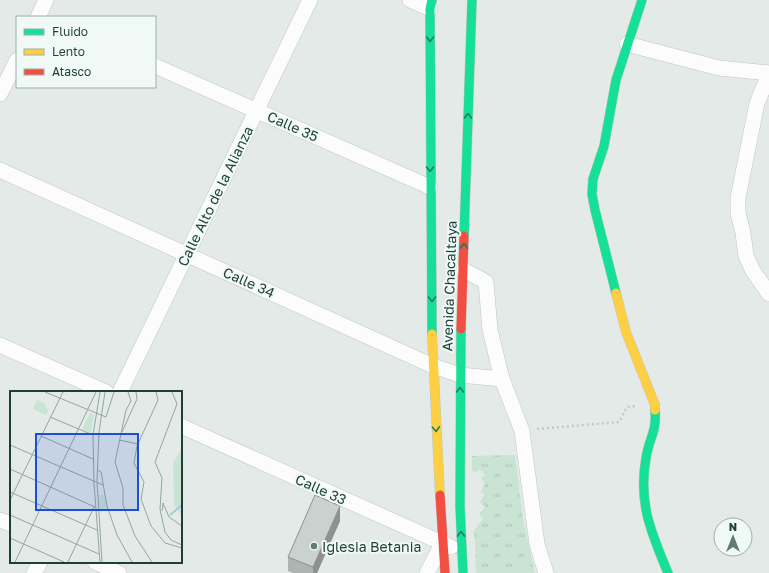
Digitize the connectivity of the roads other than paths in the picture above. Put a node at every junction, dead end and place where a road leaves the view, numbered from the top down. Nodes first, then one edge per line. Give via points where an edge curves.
1 (46, 0) edge
2 (310, 0) edge
3 (410, 0) edge
4 (472, 0) edge
5 (642, 0) edge
6 (431, 4) edge
7 (41, 16) edge
8 (627, 44) junction
9 (16, 62) edge
10 (156, 66) edge
11 (769, 74) edge
12 (0, 94) edge
13 (257, 111) junction
14 (0, 170) edge
15 (430, 187) junction
16 (187, 254) junction
17 (464, 270) junction
18 (769, 294) edge
19 (0, 345) edge
20 (433, 366) junction
21 (460, 375) junction
22 (502, 379) junction
23 (104, 391) edge
24 (120, 391) edge
25 (182, 426) edge
26 (460, 506) junction
27 (0, 520) edge
28 (10, 524) edge
29 (442, 544) junction
30 (461, 550) junction
31 (39, 563) edge
32 (96, 563) edge
33 (34, 573) edge
34 (119, 573) edge
35 (427, 573) edge
36 (445, 573) edge
37 (462, 573) edge
38 (546, 573) edge
39 (668, 573) edge

1 - 7 street
2 - 13 street, Calle Alto de la Alianza
3 - 6 street
17 -> 4 street, Avenida Chacaltaya
5 - 8 street
6 -> 15 street
8 - 11 street via 719,68
8 - 39 street via 616,80 592,194 626,332 655,405 656,420 646,457 643,502 652,534
9 - 12 street
10 - 13 street, Calle 35
11 - 18 street via 757,103 738,198 738,213 746,256
13 - 15 street, Calle 35
13 - 16 street, Calle Alto de la Alianza
14 - 16 street, Calle 34
15 -> 20 street
16 - 20 street, Calle 34
16 - 24 street, Calle Alto de la Alianza
17 - 21 street, Avenida Chacaltaya
17 - 22 street via 486,282 490,330
19 - 23 street
20 - 21 street, Calle 34
20 -> 29 street
21 - 22 street, Calle 34
26 -> 21 street, Avenida Chacaltaya
22 - 38 street via 522,431 538,544
25 - 29 street, Calle 33
26 - 29 street
30 -> 26 street, Avenida Chacaltaya
27 - 28 street
29 - 30 street, Calle 33
29 - 35 street
29 - 36 street
30 - 37 street, Avenida Chacaltaya
31 - 33 street
32 - 34 street

